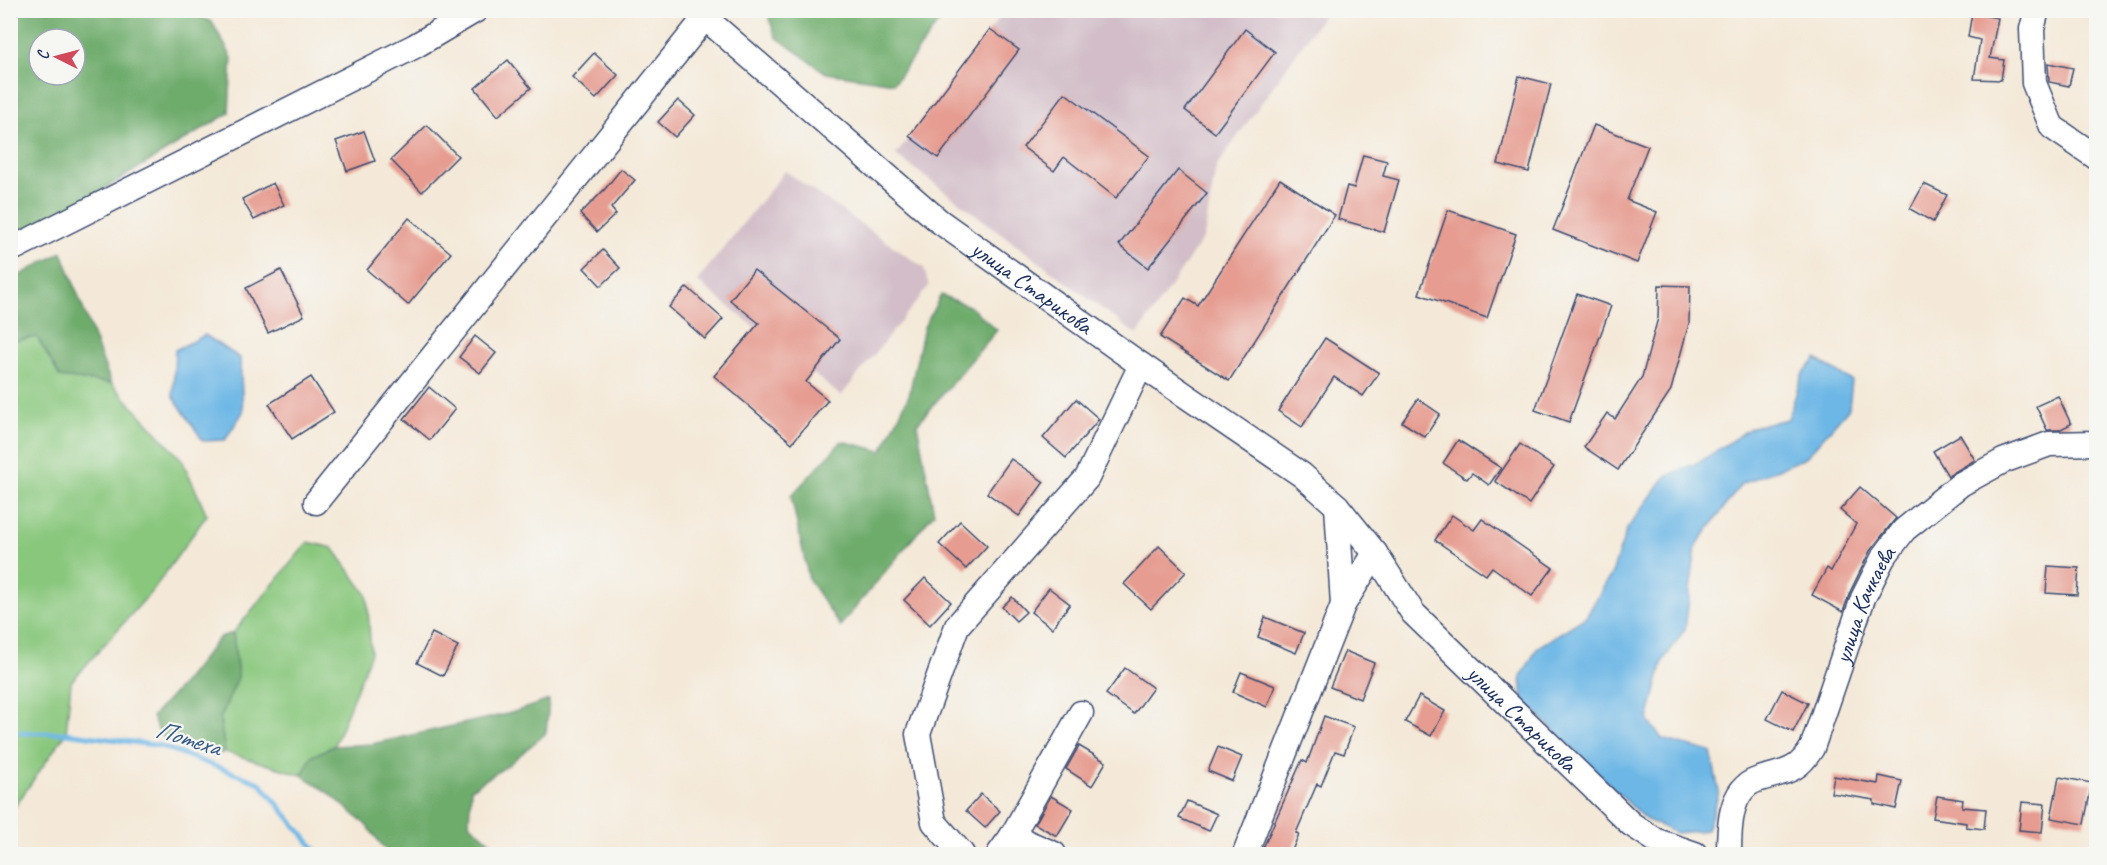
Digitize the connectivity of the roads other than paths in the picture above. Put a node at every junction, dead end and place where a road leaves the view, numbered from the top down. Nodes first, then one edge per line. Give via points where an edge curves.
1 (476, 10) edge
2 (2037, 10) edge
3 (700, 15) edge
4 (2097, 157) edge
5 (10, 250) edge
6 (1141, 365) junction
7 (2097, 443) edge
8 (316, 502) dead end
9 (1336, 506) junction
10 (1374, 553) junction
11 (1343, 605) junction
12 (1081, 712) dead end
13 (1005, 845) edge
14 (962, 855) edge
15 (1054, 855) edge
16 (1245, 855) edge
17 (1695, 855) edge
18 (1729, 855) edge

1 - 5 street via 415,46
2 - 4 street via 2032,29 2034,82 2052,127
3 - 6 street, улица Старикова via 939,221
3 - 8 street
6 - 9 street, улица Старикова via 1302,475
6 - 14 street via 1087,478 957,626 918,734 934,822
7 - 18 street, улица Качкаева via 2049,444 2003,461 1961,484 1904,530 1883,558 1863,598 1812,748 1795,769 1755,780 1743,790 1733,809
9 - 10 street, улица Старикова
9 - 11 street
10 - 11 street
10 - 17 street, улица Старикова via 1413,613 1631,824 1657,841
11 - 16 street
12 - 13 street
13 - 15 street

